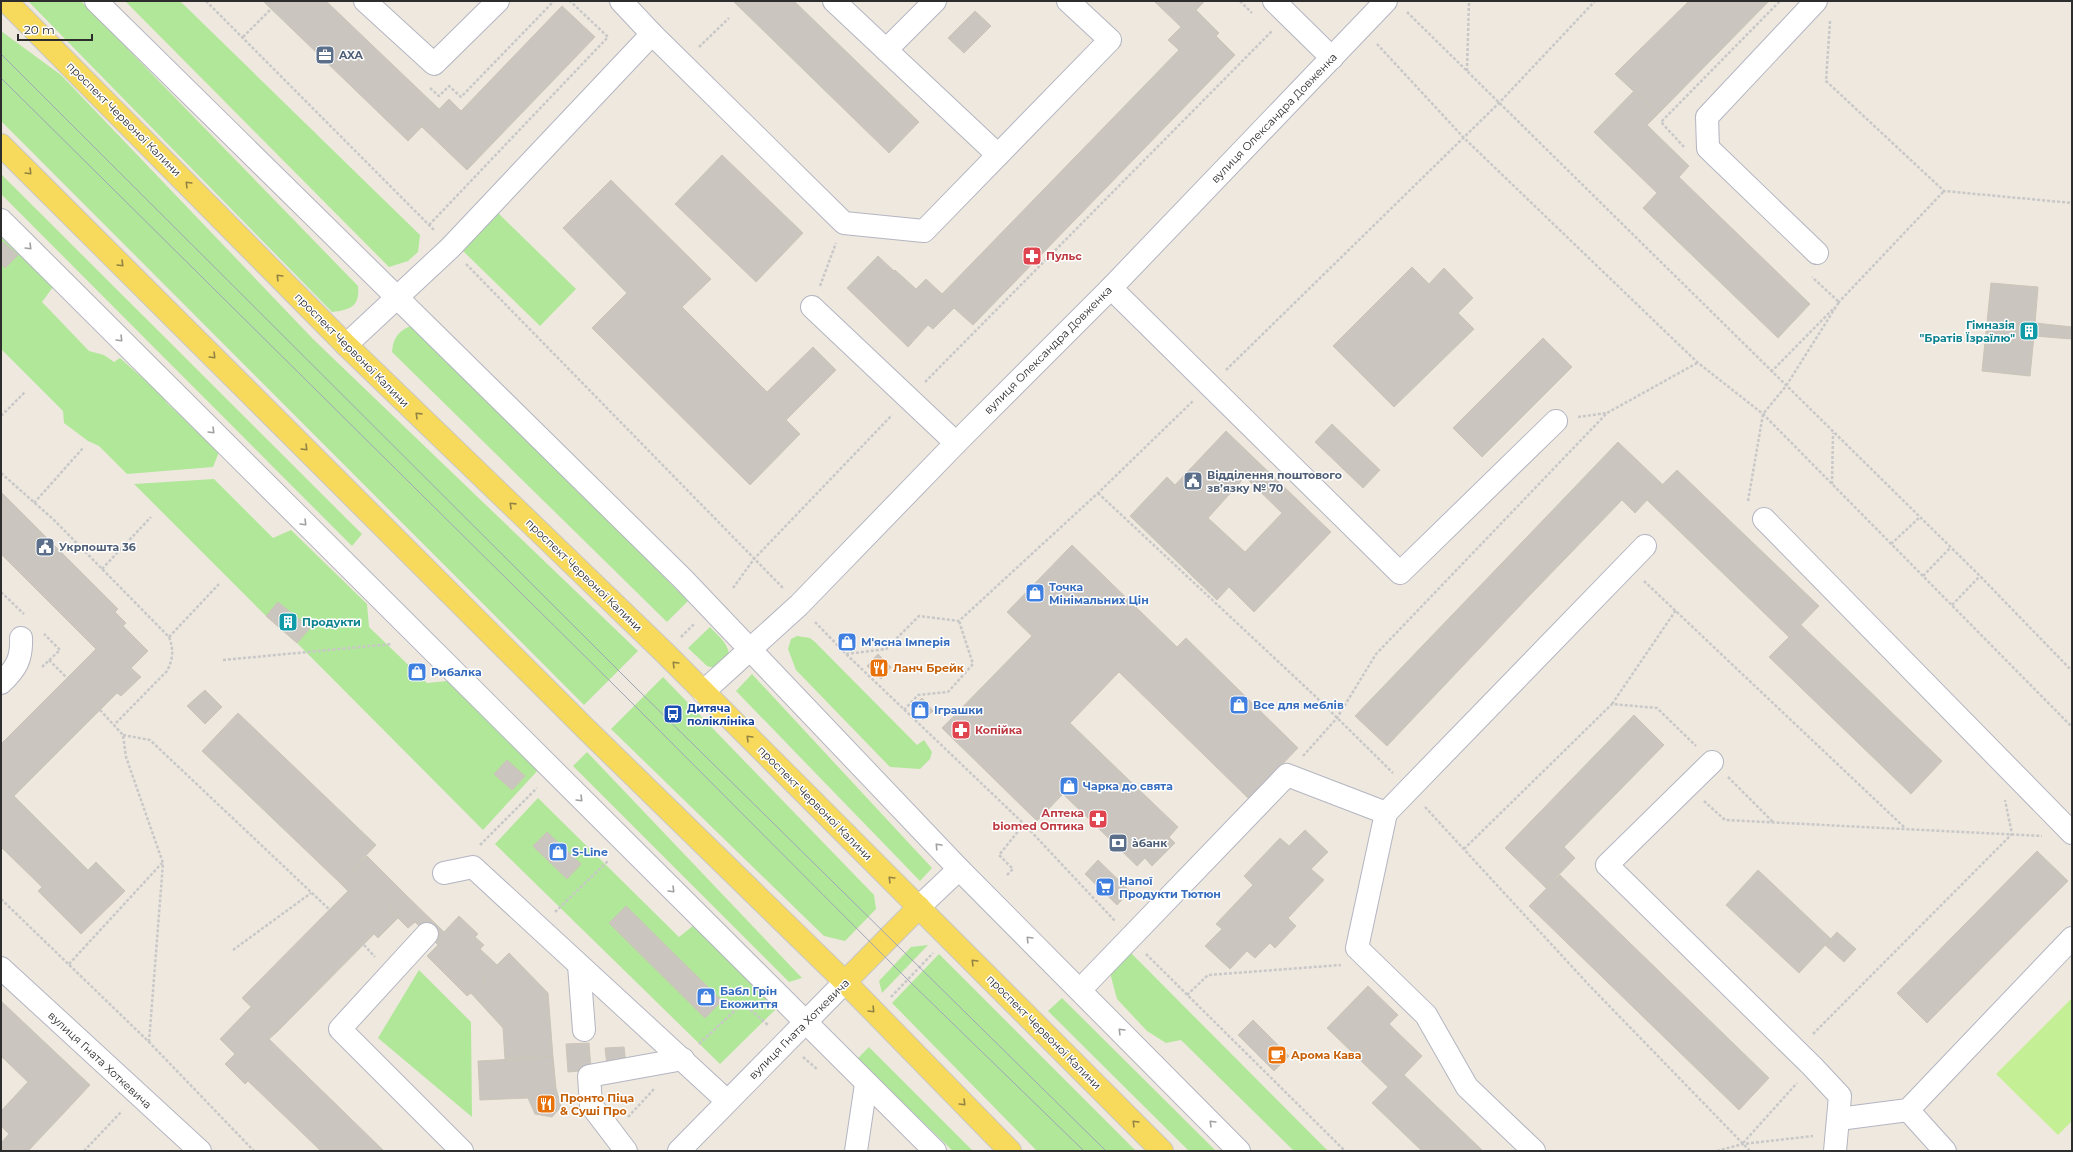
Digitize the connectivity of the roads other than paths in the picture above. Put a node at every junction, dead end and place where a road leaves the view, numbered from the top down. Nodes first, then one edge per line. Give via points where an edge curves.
1 (6, 1) edge
2 (96, 1) edge
3 (365, 1) edge
4 (498, 1) edge
5 (621, 1) edge
6 (834, 1) edge
7 (935, 1) edge
8 (1068, 1) edge
9 (1386, 1) edge
10 (1281, 8) edge
11 (1823, 8) edge
12 (652, 34) junction
13 (886, 50) junction
14 (1332, 58) junction
15 (1, 145) edge
16 (998, 155) junction
17 (1, 220) edge
18 (1817, 253) dead end
19 (1111, 288) junction
20 (396, 298) junction
21 (812, 307) road end
22 (346, 345) junction
23 (1556, 421) road end
24 (956, 443) junction
25 (1764, 519) road end
26 (1645, 546) dead end
27 (21, 638) dead end
28 (750, 650) junction
29 (1, 683) edge
30 (703, 692) junction
31 (1712, 762) dead end
32 (1386, 813) junction
33 (2072, 833) edge
34 (959, 869) junction
35 (444, 873) dead end
36 (919, 906) junction
37 (427, 934) dead end
38 (2072, 938) edge
39 (579, 965) junction
40 (1, 968) edge
41 (845, 982) junction
42 (1080, 990) junction
43 (805, 1022) junction
44 (584, 1030) dead end
45 (691, 1052) junction
46 (866, 1084) junction
47 (727, 1101) junction
48 (1908, 1110) junction
49 (1837, 1134) edge
50 (200, 1151) edge
51 (462, 1151) edge
52 (626, 1151) edge
53 (679, 1151) edge
54 (856, 1151) edge
55 (935, 1151) edge
56 (1010, 1151) edge
57 (1162, 1151) edge
58 (1239, 1151) edge
59 (1534, 1151) edge
60 (1945, 1151) edge

22 -> 1 main road, проспект Червоної Калини
2 - 20 street
3 - 4 street via 434,64
5 - 12 street
6 - 13 street
7 - 13 street
8 - 16 street via 1110,40
9 - 14 street, вулиця Олександра Довженка
10 - 14 street
11 - 18 street via 1707,117 1708,148
12 - 16 street via 844,222 924,231
12 - 20 street via 450,248
13 - 16 street
14 - 19 street, вулиця Олександра Довженка
15 -> 41 main road via 587,730
17 -> 43 street
19 - 23 street via 1400,573
19 - 24 street, вулиця Олександра Довженка
20 - 22 street
20 - 28 street via 683,579
21 - 24 street
30 -> 22 main road, проспект Червоної Калини
24 - 28 street, вулиця Олександра Довженка via 799,605
25 - 33 street
26 - 32 street
27 - 29 street via 19,662
28 - 30 street, вулиця Олександра Довженка
34 -> 28 street
36 -> 30 main road, проспект Червоної Калини
31 - 49 street via 1607,865 1840,1096
32 - 42 street via 1287,774
32 - 59 street via 1357,948 1426,1015 1467,1087
34 - 36 street
42 -> 34 street
35 - 39 street via 473,867
36 - 41 main road, вулиця Гната Хоткевича
57 -> 36 main road, проспект Червоної Калини
37 - 51 street via 340,1029
38 - 48 street
39 - 44 street
39 - 45 street
40 - 50 street, вулиця Гната Хоткевича
41 - 43 street, вулиця Гната Хоткевича
41 -> 56 main road
58 -> 42 street
43 - 46 street
43 - 47 street, вулиця Гната Хоткевича
45 - 47 street
45 - 52 street via 589,1076 591,1105
46 - 54 street
46 - 55 street
47 - 53 street, вулиця Гната Хоткевича
48 - 49 street
48 - 60 street

